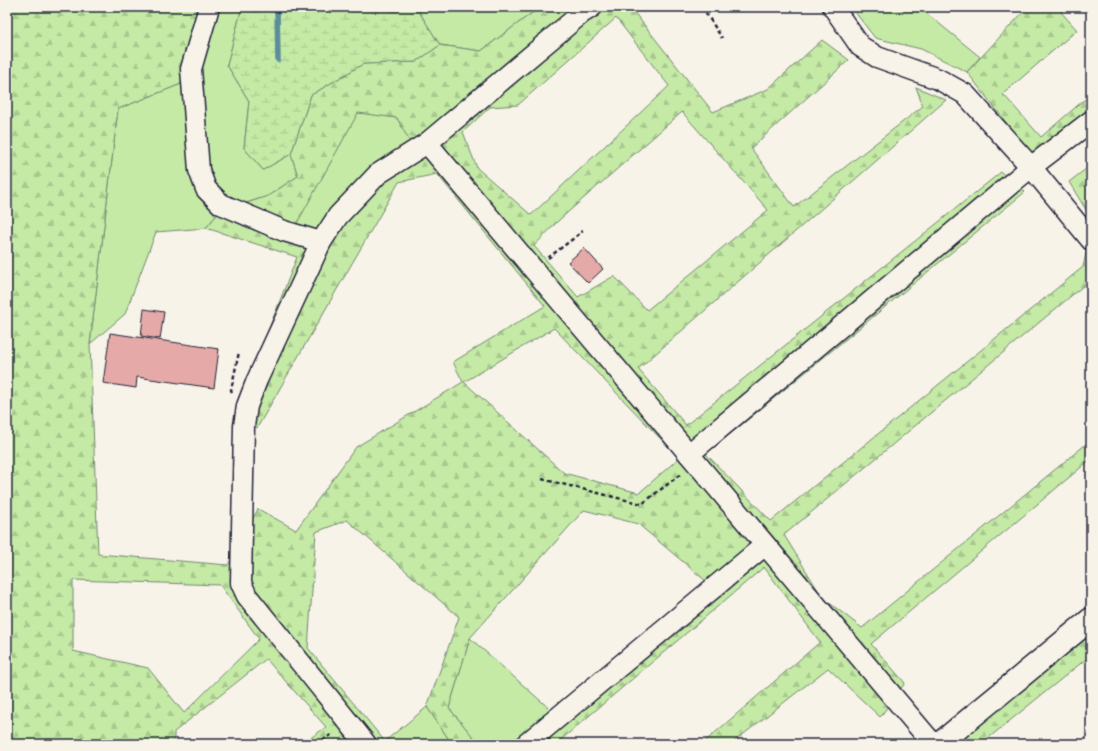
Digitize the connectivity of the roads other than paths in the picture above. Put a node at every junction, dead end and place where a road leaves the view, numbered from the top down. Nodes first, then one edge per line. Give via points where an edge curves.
1 (209, 7) edge
2 (592, 7) edge
3 (833, 7) edge
4 (1091, 120) edge
5 (427, 144) junction
6 (1031, 167) junction
7 (1091, 240) edge
8 (321, 242) junction
9 (689, 454) junction
10 (765, 545) junction
11 (1091, 619) edge
12 (366, 744) edge
13 (526, 744) edge
14 (932, 744) edge
15 (939, 744) edge

1 - 8 street via 191,69 199,170 206,189 222,204 284,231
2 - 5 street
3 - 6 street via 860,46 876,57 938,79 965,94
4 - 6 street
5 - 8 street via 378,174 338,216
5 - 9 street
6 - 7 street
6 - 9 street
8 - 12 street via 247,406 244,426 241,583 246,596
9 - 10 street
10 - 13 street
10 - 14 street
11 - 15 street

